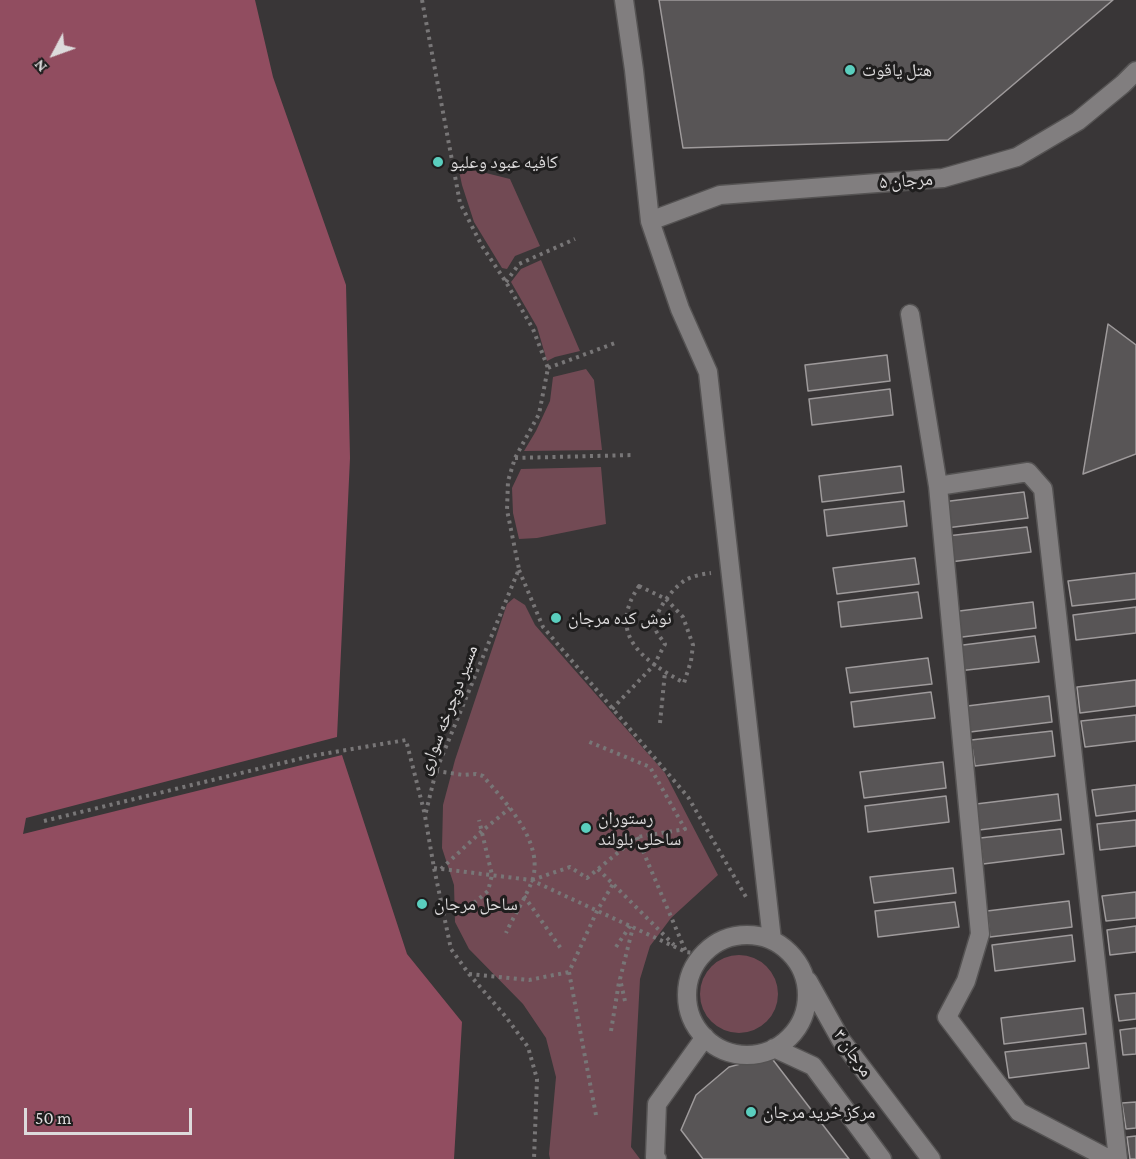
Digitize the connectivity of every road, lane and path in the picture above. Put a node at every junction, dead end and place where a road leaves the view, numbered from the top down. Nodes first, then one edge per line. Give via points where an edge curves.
1 (422, 0) edge
2 (624, 0) edge
3 (1136, 71) edge
4 (650, 221) junction
5 (575, 239) dead end
6 (506, 282) junction
7 (910, 314) dead end
8 (618, 342) dead end
9 (548, 368) junction
10 (633, 454) dead end
11 (515, 458) junction
12 (938, 486) junction
13 (519, 569) junction
14 (730, 572) junction
15 (666, 599) junction
16 (654, 665) junction
17 (665, 672) junction
18 (612, 709) junction
19 (660, 723) dead end
20 (587, 741) dead end
21 (436, 771) junction
22 (510, 808) junction
23 (425, 816) junction
24 (479, 820) dead end
25 (44, 821) dead end
26 (482, 831) junction
27 (637, 837) junction
28 (434, 868) junction
29 (441, 869) junction
30 (598, 869) junction
31 (492, 875) junction
32 (532, 880) junction
33 (613, 884) junction
34 (524, 896) junction
35 (748, 899) dead end
36 (474, 903) dead end
37 (597, 911) junction
38 (632, 927) junction
39 (506, 933) dead end
40 (772, 940) junction
41 (616, 947) dead end
42 (676, 947) junction
43 (562, 950) dead end
44 (694, 953) junction
45 (802, 971) junction
46 (568, 972) junction
47 (469, 974) junction
48 (620, 978) junction
49 (625, 1001) dead end
50 (611, 1031) dead end
51 (705, 1037) junction
52 (774, 1048) junction
53 (596, 1115) dead end
54 (656, 1158) edge
55 (534, 1159) edge
56 (882, 1159) edge
57 (931, 1159) edge
58 (1108, 1159) edge
59 (1118, 1159) edge

1 - 6 path via 460,202
2 - 4 street
3 - 4 street, مرجان ۵ via 1078,122 1017,158 944,178 720,195
4 - 14 street via 680,309 708,372
5 - 6 path via 519,264
6 - 9 path via 533,329
7 - 12 street
8 - 9 path
9 - 11 path via 538,414
10 - 11 path
11 - 13 path via 508,481 507,510
12 - 58 street via 980,934 966,981 947,1017 1019,1112
12 - 59 street via 1028,471 1043,489
13 - 18 path via 543,627
13 - 21 path, مسیر دوچرخه سواری
14 - 15 path via 700,574 684,581
14 - 40 street
15 - 16 path via 655,630 665,644
15 - 16 path via 639,586 630,598 629,638
15 - 17 path via 683,617 693,645 684,683
16 - 17 path
16 - 18 path
17 - 19 path
18 - 35 path via 688,797
20 - 27 path via 650,767 685,829
21 - 22 path via 483,776
21 - 23 path, مسیر دوچرخه سواری
22 - 26 path
22 - 32 path via 532,848
23 - 25 path via 406,740 311,756
23 - 28 path, مسیر دوچرخه سواری
24 - 26 path
26 - 29 path
26 - 31 path
27 - 30 path
27 - 44 path
28 - 29 path
28 - 47 path, مسیر دوچرخه سواری via 451,949
29 - 31 path
30 - 32 path via 587,878 570,867
30 - 33 path
31 - 32 path
31 - 36 path via 488,891
32 - 34 path
32 - 37 path
33 - 37 path
33 - 42 path
34 - 39 path
34 - 43 path
37 - 38 path
37 - 46 path
38 - 41 path
38 - 42 path
38 - 48 path
40 - 44 street via 742,935
40 - 45 street via 795,958
42 - 44 path
44 - 51 street via 687,996 696,1025
45 - 52 street via 807,986 804,1016 787,1040
45 - 57 street, مرجان ۳ via 841,1040
46 - 47 path via 530,981
46 - 53 path
47 - 55 path, مسیر دوچرخه سواری via 528,1047 537,1079
48 - 49 path
48 - 50 path
51 - 52 street via 730,1052 745,1055
51 - 54 street via 657,1104
52 - 56 street via 813,1066

